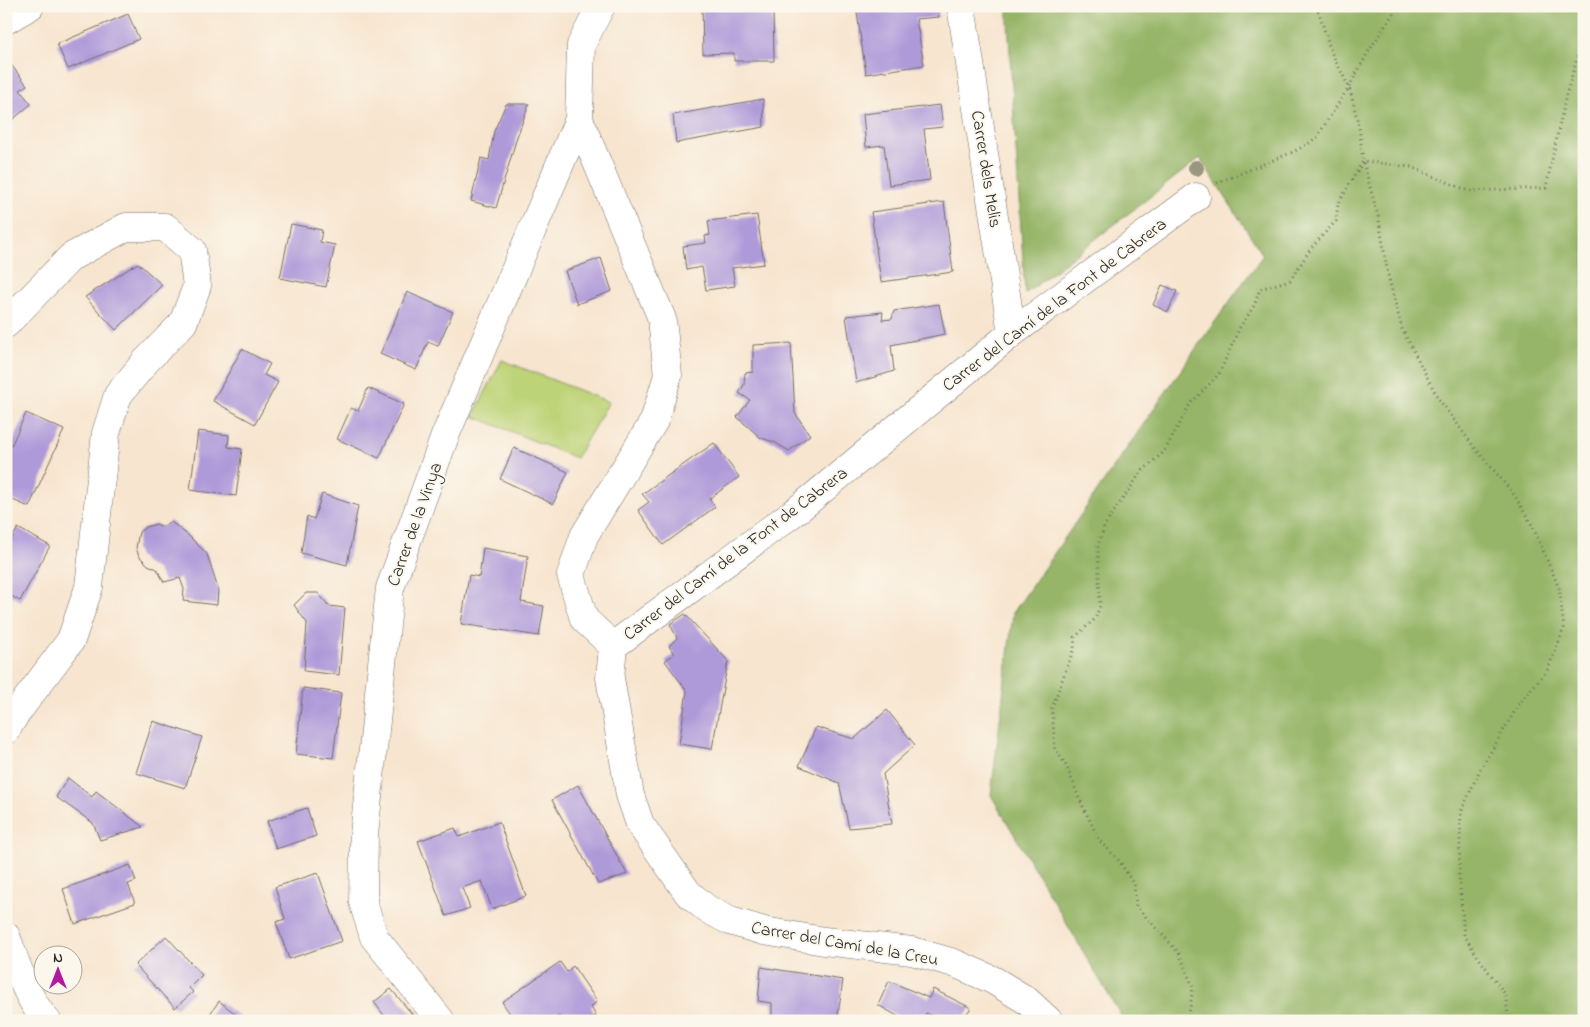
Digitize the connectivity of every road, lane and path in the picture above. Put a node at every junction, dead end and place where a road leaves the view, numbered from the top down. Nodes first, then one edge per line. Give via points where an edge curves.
1 (30, 6) edge
2 (601, 6) edge
3 (962, 6) edge
4 (1317, 6) edge
5 (1398, 6) edge
6 (6, 20) edge
7 (1584, 36) edge
8 (1349, 87) junction
9 (579, 119) junction
10 (1363, 161) junction
11 (1196, 198) joint
12 (6, 324) edge
13 (1012, 333) junction
14 (613, 646) junction
15 (6, 730) edge
16 (6, 936) edge
17 (47, 1021) edge
18 (441, 1021) edge
19 (1049, 1021) edge
20 (1188, 1021) edge
21 (1509, 1021) edge

1 - 6 street
2 - 9 street, Carrer del Camí de la Font de Cabrera via 581,45
3 - 13 street, Carrer dels Melis
4 - 8 path via 1331,52
5 - 8 path
7 - 10 path via 1566,95 1546,188 1469,191 1411,167
8 - 10 path via 1359,126
8 - 11 path via 1318,137 1223,180
9 - 14 street, Carrer del Camí de la Font de Cabrera via 662,319 668,375 654,421 584,536 572,575 584,619
9 - 18 street, Carrer de la Vinya via 446,436 390,588 364,836 363,902 374,937
10 - 20 path via 1338,204 1336,222 1312,247 1290,280 1260,289 1219,374 1190,404 1164,452 1141,472 1105,525 1098,545 1100,606 1095,619 1075,637 1052,708 1055,748 1067,767 1099,840 1120,862 1134,885 1136,906 1178,953 1193,987
10 - 21 path via 1402,329 1438,398 1513,493 1533,527 1559,588 1564,628 1548,668 1519,704 1479,772 1461,812 1459,875 1464,934 1506,994
11 - 13 street, Carrer del Camí de la Font de Cabrera
12 - 15 street via 72,257 126,227 165,227 192,250 197,286 183,323 118,395 106,433 89,587 70,640
13 - 14 street, Carrer del Camí de la Font de Cabrera via 801,507
14 - 19 street, Carrer del Camí de la Creu via 610,678 630,795 640,824 688,892 707,909 730,921 764,931 912,951 954,963 1026,1000
16 - 17 street via 27,988

